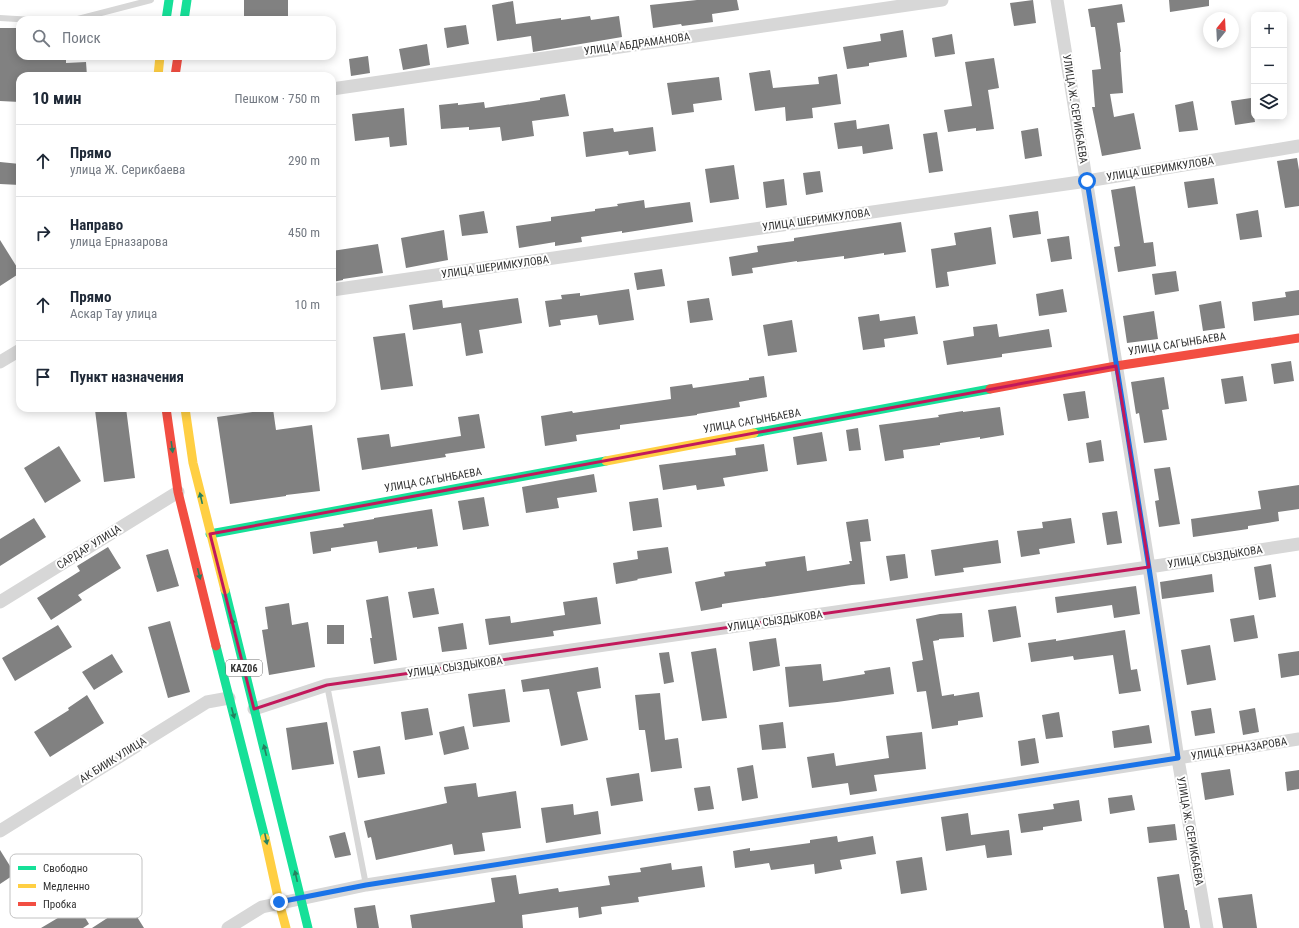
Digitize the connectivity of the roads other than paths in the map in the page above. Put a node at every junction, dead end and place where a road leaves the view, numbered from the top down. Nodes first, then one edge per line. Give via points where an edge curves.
1 (151, 0) edge
2 (170, 0) edge
3 (187, 0) edge
4 (942, 0) edge
5 (1057, 0) edge
6 (89, 16) edge
7 (167, 16) edge
8 (185, 16) edge
9 (0, 18) edge
10 (16, 19) edge
11 (160, 60) edge
12 (177, 60) edge
13 (158, 72) edge
14 (176, 72) edge
15 (336, 88) edge
16 (1299, 146) edge
17 (1087, 181) junction
18 (336, 289) edge
19 (1299, 338) edge
20 (16, 352) edge
21 (0, 362) edge
22 (1116, 366) junction
23 (167, 412) edge
24 (186, 412) edge
25 (178, 492) junction
26 (210, 534) junction
27 (1299, 544) edge
28 (1149, 568) junction
29 (0, 602) edge
30 (326, 685) junction
31 (229, 698) junction
32 (254, 709) junction
33 (1299, 739) edge
34 (1178, 758) junction
35 (0, 831) edge
36 (366, 885) junction
37 (301, 899) junction
38 (279, 902) junction
39 (228, 928) edge
40 (286, 928) edge
41 (308, 928) edge
42 (1207, 928) edge

1 - 6 lane
2 - 7 main road
3 - 8 main road
4 - 15 street, УЛИЦА АБДРАМАНОВА
5 - 17 street, УЛИЦА Ж. СЕРИКБАЕВА
9 - 10 lane
11 - 13 main road
12 - 14 main road
16 - 17 street, УЛИЦА ШЕРИМКУЛОВА
17 - 18 street, УЛИЦА ШЕРИМКУЛОВА
17 - 22 street, УЛИЦА Ж. СЕРИКБАЕВА
19 - 22 main road, УЛИЦА САГЫНБАЕВА
20 - 21 street
22 - 26 main road, УЛИЦА САГЫНБАЕВА
22 - 28 street, УЛИЦА Ж. СЕРИКБАЕВА
23 -> 25 main road, KАZ06
26 -> 24 main road, KАZ06 via 193,463
25 - 29 street, САРДАР УЛИЦА
25 -> 31 main road, KАZ06
32 -> 26 main road, KАZ06
27 - 28 street, УЛИЦА СЫЗДЫКОВА
28 - 30 street, УЛИЦА СЫЗДЫКОВА
28 - 34 street, УЛИЦА Ж. СЕРИКБАЕВА
30 - 32 street, УЛИЦА СЫЗДЫКОВА
30 - 36 lane
31 - 35 street, АК БИИК УЛИЦА via 207,702
31 -> 38 main road, KАZ06 via 264,831
37 -> 32 main road, KАZ06
33 - 34 street, УЛИЦА ЕРНАЗАРОВА
34 - 36 street, УЛИЦА ЕРНАЗАРОВА
34 - 42 street, УЛИЦА Ж. СЕРИКБАЕВА
36 - 37 street, УЛИЦА ЕРНАЗАРОВА
37 - 38 street, УЛИЦА ЕРНАЗАРОВА
37 - 41 main road, KАZ06
38 - 39 street, УЛИЦА ЕРНАЗАРОВА via 262,907
38 - 40 main road, KАZ06

